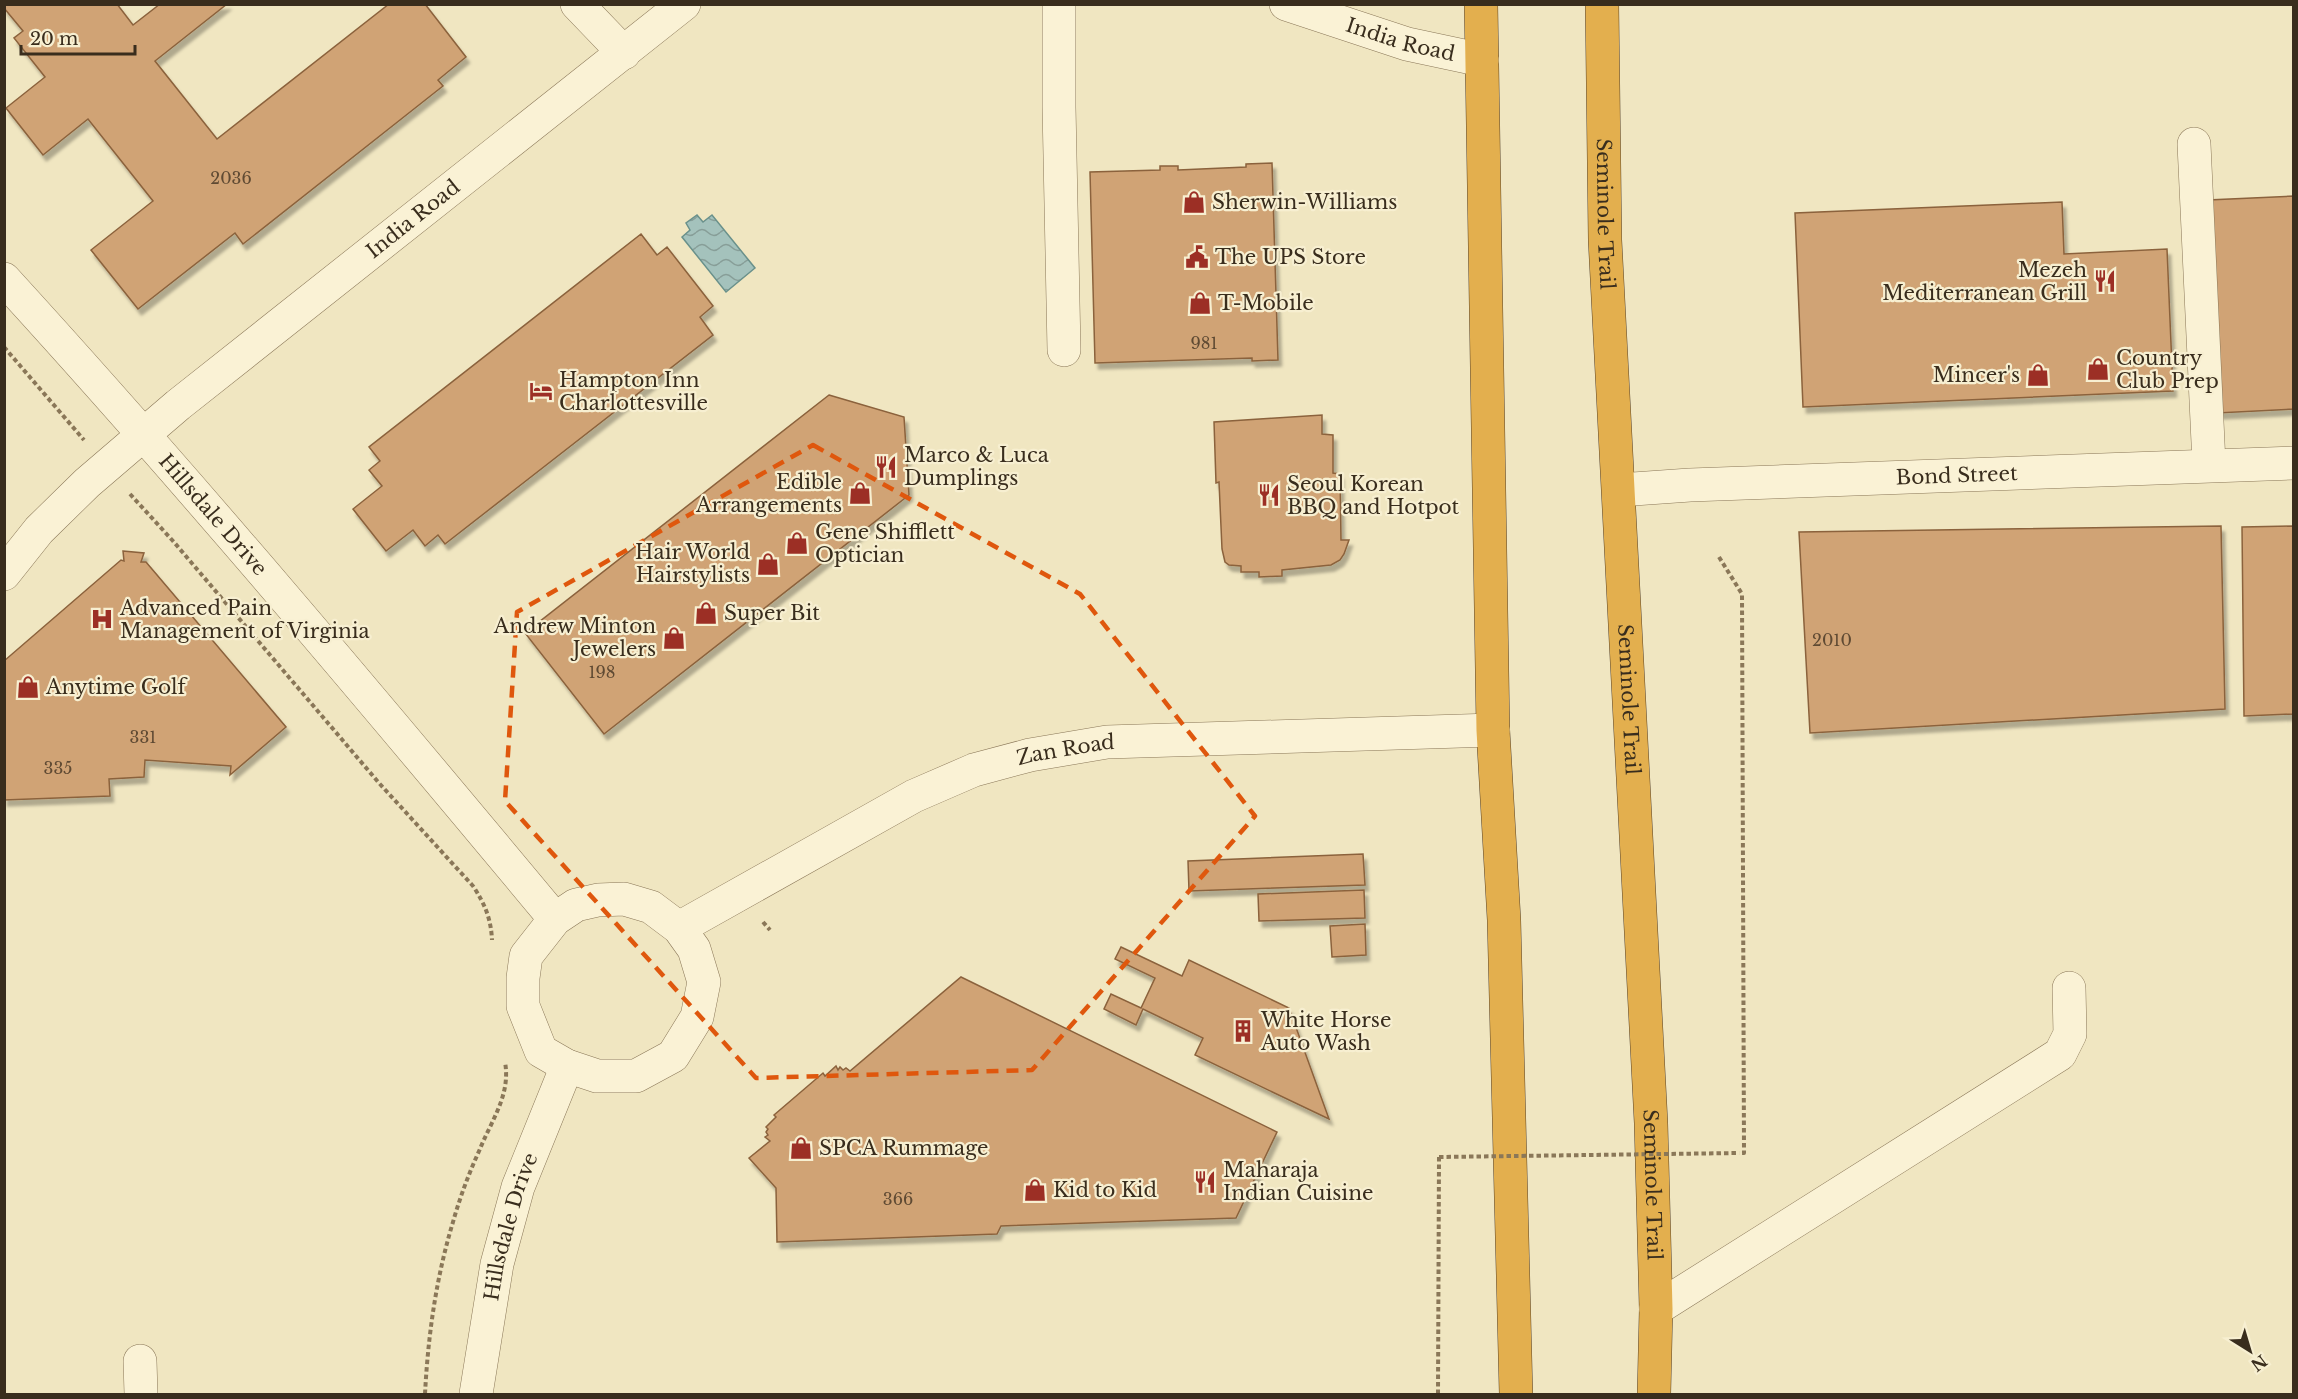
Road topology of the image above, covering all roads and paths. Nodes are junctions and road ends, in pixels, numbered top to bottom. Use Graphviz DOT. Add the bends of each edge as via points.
graph roads {
  1 [pos="577,4"];
  2 [pos="684,4"];
  3 [pos="1059,4"];
  4 [pos="1286,4"];
  5 [pos="1481,4"];
  6 [pos="1602,4"];
  7 [pos="624,53"];
  8 [pos="1482,60"];
  9 [pos="2194,144"];
  10 [pos="4,279"];
  11 [pos="4,347"];
  12 [pos="1064,350"];
  13 [pos="144,435"];
  14 [pos="81,437"];
  15 [pos="2294,463"];
  16 [pos="2209,464"];
  17 [pos="1619,490"];
  18 [pos="128,491"];
  19 [pos="1719,557"];
  20 [pos="4,574"];
  21 [pos="1494,730"];
  22 [pos="555,919"];
  23 [pos="679,928"];
  24 [pos="493,942"];
  25 [pos="2069,988"];
  26 [pos="504,1059"];
  27 [pos="567,1066"];
  28 [pos="1656,1309"];
  29 [pos="140,1361"];
  30 [pos="141,1395"];
  31 [pos="425,1395"];
  32 [pos="476,1395"];
  33 [pos="1438,1395"];
  34 [pos="1516,1395"];
  35 [pos="1654,1395"];
  1 -- 7 [label="street"];
  2 -- 7 [label="street, India Road"];
  3 -- 12 [label="street"];
  4 -- 8 [label="street, India Road" via="1407,44"];
  5 -- 8 [label="highway"];
  6 -- 17 [label="highway, Seminole Trail" via="1605,240"];
  7 -- 13 [label="street, India Road"];
  8 -- 21 [label="highway"];
  9 -- 16 [label="street"];
  10 -- 13 [label="street, Hillsdale Drive"];
  11 -- 14 [label="path"];
  13 -- 20 [label="street, India Road" via="39,530"];
  13 -- 22 [label="street, Hillsdale Drive" via="396,727"];
  15 -- 16 [label="street, Bond Street"];
  16 -- 17 [label="street, Bond Street"];
  17 -- 28 [label="highway, Seminole Trail" via="1651,1123"];
  18 -- 24 [label="path" via="378,783 474,886 484,902"];
  19 -- 33 [label="path, bridge" via="1742,594 1744,1153 1439,1157"];
  21 -- 23 [label="street, Zan Road" via="1107,742 1030,755 974,770 914,796"];
  21 -- 34 [label="highway" via="1504,920"];
  22 -- 23 [label="street" via="576,905 624,899 651,907"];
  22 -- 27 [label="street" via="526,956 523,1006 541,1051"];
  23 -- 27 [label="street" via="694,949 704,982 697,1017 673,1056 636,1076 597,1076"];
  25 -- 28 [label="street" via="2070,1034 2060,1054"];
  26 -- 31 [label="path" via="506,1088 464,1185 441,1267"];
  27 -- 32 [label="street, Hillsdale Drive" via="518,1187 497,1264"];
  28 -- 35 [label="highway, Seminole Trail"];
  29 -- 30 [label="street"];
}
